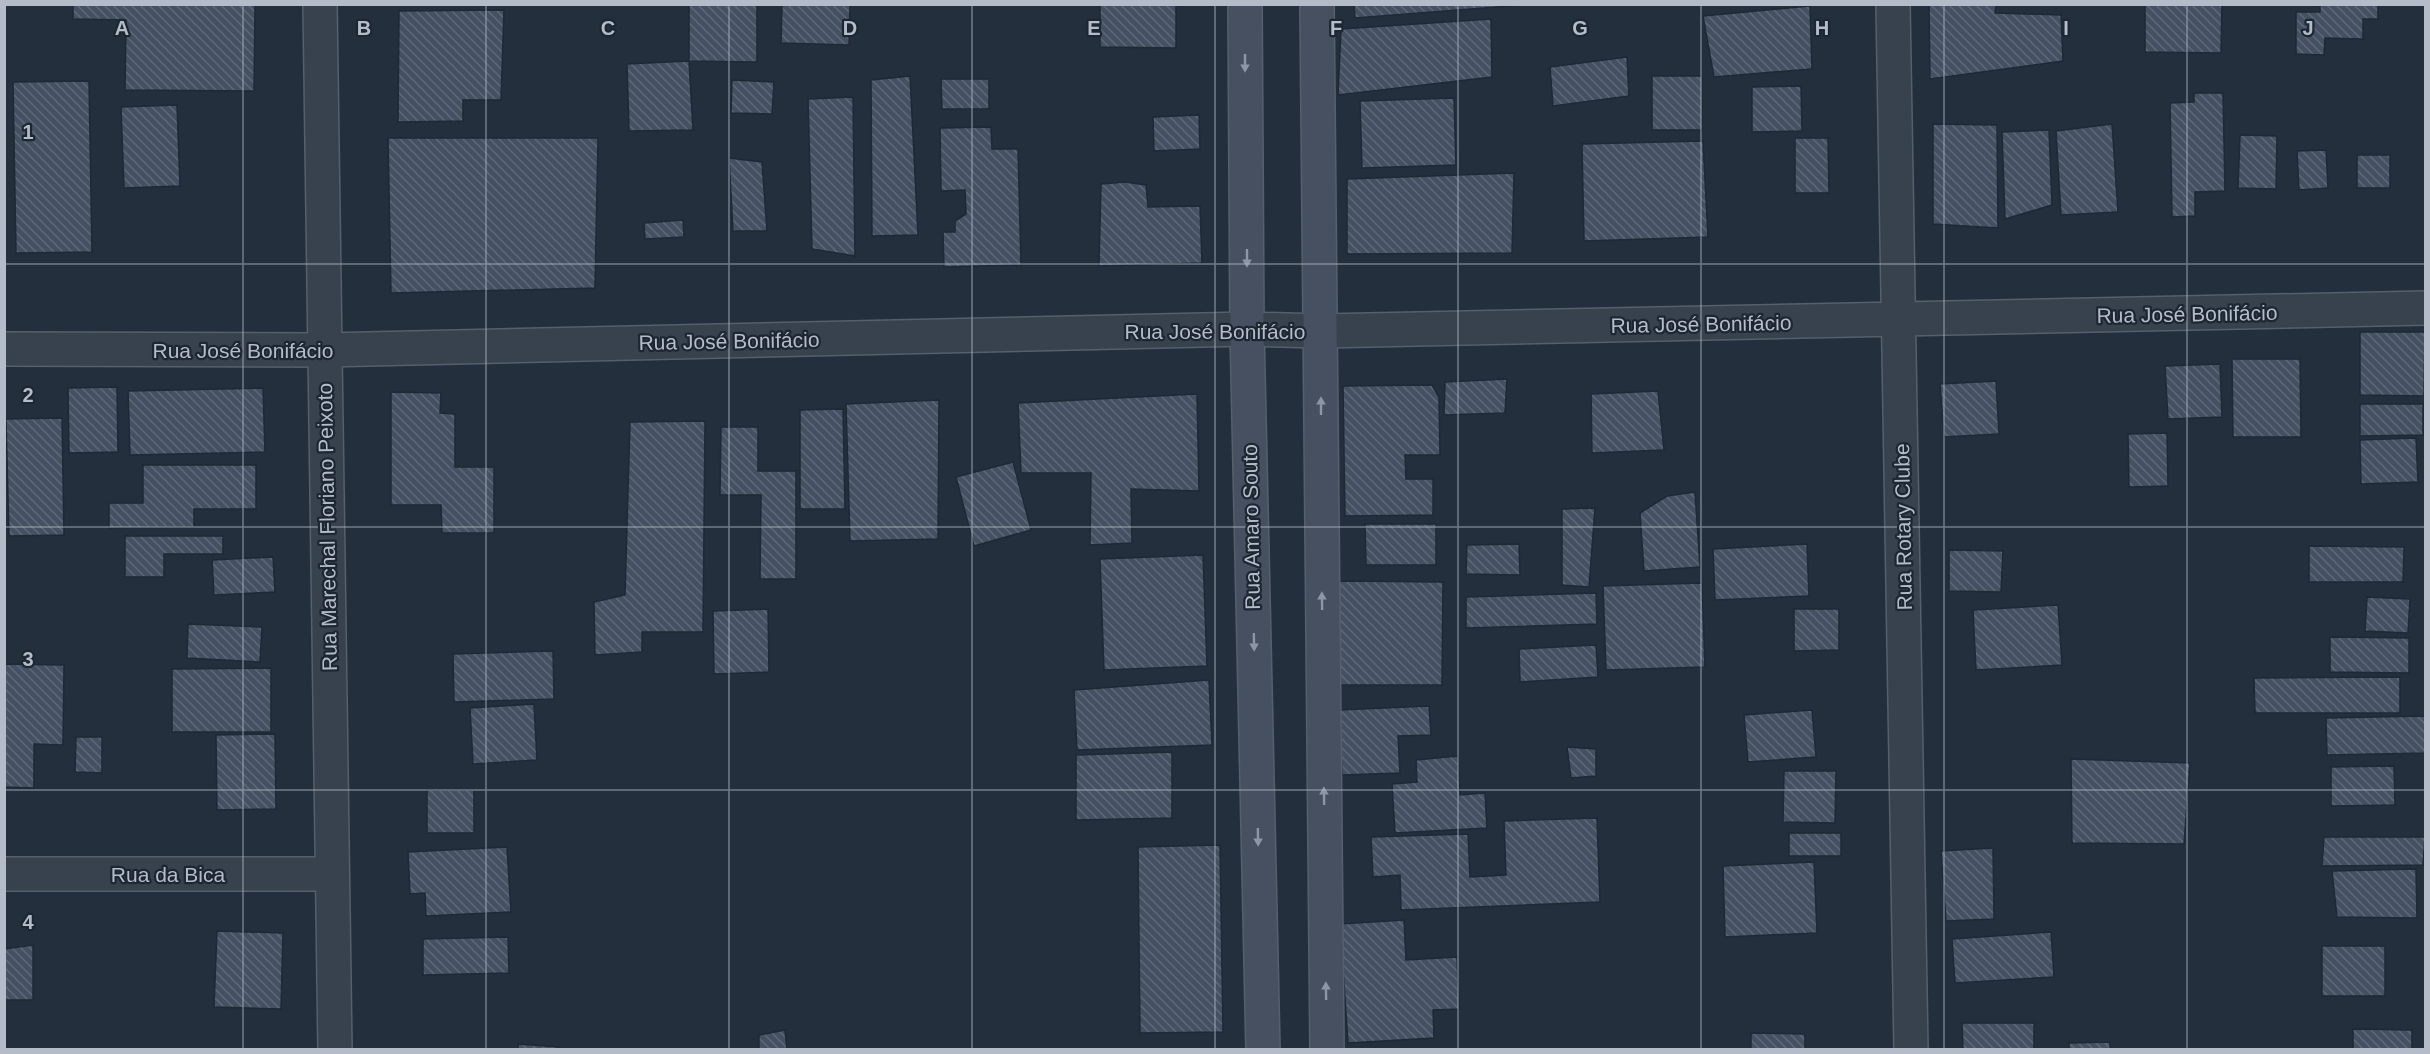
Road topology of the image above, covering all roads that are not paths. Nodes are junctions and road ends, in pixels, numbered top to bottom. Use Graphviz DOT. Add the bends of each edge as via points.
graph roads {
  1 [pos="320,4"];
  2 [pos="1245,4"];
  3 [pos="1317,4"];
  4 [pos="1893,4"];
  5 [pos="2426,308"];
  6 [pos="1900,321"];
  7 [pos="1247,329"];
  8 [pos="1321,331"];
  9 [pos="4,349"];
  10 [pos="325,350"];
  11 [pos="4,874"];
  12 [pos="332,874"];
  13 [pos="335,1050"];
  14 [pos="1263,1050"];
  15 [pos="1327,1050"];
  16 [pos="1911,1050"];
  1 -- 10 [label="street, Rua Marechal Floriano Peixoto"];
  2 -- 7 [label="street, Rua Amaro Souto, one-way"];
  3 -- 8 [label="street"];
  4 -- 6 [label="street, Rua Rotary Clube"];
  5 -- 6 [label="street, Rua José Bonifácio"];
  6 -- 8 [label="street, Rua José Bonifácio"];
  6 -- 16 [label="street, Rua Rotary Clube"];
  7 -- 8 [label="street, Rua José Bonifácio"];
  7 -- 10 [label="street, Rua José Bonifácio"];
  7 -- 14 [label="street, Rua Amaro Souto, one-way"];
  15 -- 8 [label="street, one-way"];
  9 -- 10 [label="street, Rua José Bonifácio"];
  10 -- 12 [label="street, Rua Marechal Floriano Peixoto"];
  11 -- 12 [label="street, Rua da Bica"];
  12 -- 13 [label="street, Rua Marechal Floriano Peixoto"];
}
